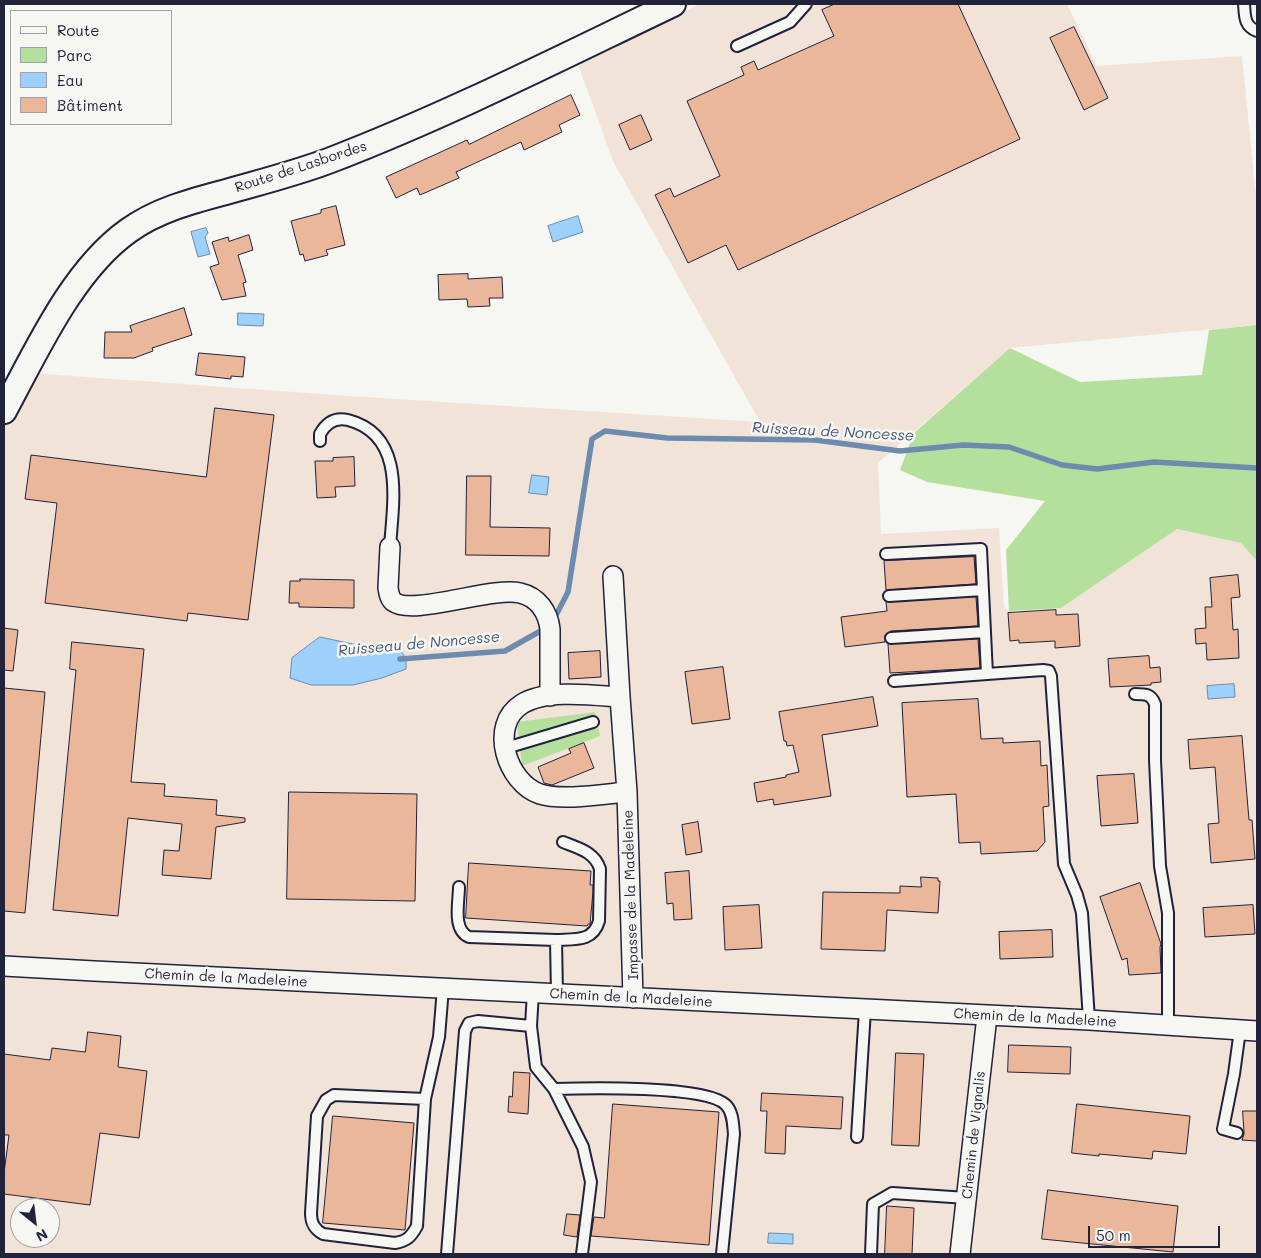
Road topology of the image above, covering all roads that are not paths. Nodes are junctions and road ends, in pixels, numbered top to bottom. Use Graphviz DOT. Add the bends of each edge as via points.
graph roads {
  1 [pos="673,4"];
  2 [pos="806,4"];
  3 [pos="1244,4"];
  4 [pos="1257,32"];
  5 [pos="737,46"];
  6 [pos="4,411"];
  7 [pos="320,441"];
  8 [pos="390,547"];
  9 [pos="886,554"];
  10 [pos="613,576"];
  11 [pos="983,590"];
  12 [pos="888,596"];
  13 [pos="985,632"];
  14 [pos="891,638"];
  15 [pos="987,674"];
  16 [pos="894,681"];
  17 [pos="1135,694"];
  18 [pos="550,696"];
  19 [pos="620,697"];
  20 [pos="593,722"];
  21 [pos="506,748"];
  22 [pos="627,792"];
  23 [pos="563,842"];
  24 [pos="459,887"];
  25 [pos="556,940"];
  26 [pos="4,966"];
  27 [pos="443,988"];
  28 [pos="532,992"];
  29 [pos="557,994"];
  30 [pos="633,998"];
  31 [pos="865,1010"];
  32 [pos="987,1016"];
  33 [pos="1089,1020"];
  34 [pos="530,1026"];
  35 [pos="1168,1026"];
  36 [pos="1248,1031"];
  37 [pos="554,1089"];
  38 [pos="425,1100"];
  39 [pos="1236,1133"];
  40 [pos="858,1137"];
  41 [pos="967,1198"];
  42 [pos="447,1254"];
  43 [pos="582,1254"];
  44 [pos="722,1254"];
  45 [pos="871,1254"];
  46 [pos="960,1254"];
  1 -- 6 [label="street, Route de Lasbordes" via="414,126 330,160 190,202 142,222 110,245 76,285"];
  2 -- 5 [label="lane" via="790,22"];
  3 -- 4 [label="lane" via="1245,21"];
  7 -- 8 [label="lane" via="320,434 334,420 356,422 376,435 392,466"];
  8 -- 18 [label="street" via="388,588 389,595 398,604 448,602 519,592 539,604 549,619"];
  9 -- 11 [label="lane" via="981,549"];
  10 -- 19 [label="street, Impasse de la Madeleine"];
  11 -- 12 [label="lane"];
  11 -- 13 [label="lane"];
  13 -- 14 [label="lane"];
  13 -- 15 [label="lane"];
  15 -- 16 [label="lane"];
  15 -- 33 [label="lane" via="1043,670 1052,676 1064,864 1082,913"];
  17 -- 35 [label="lane" via="1147,694 1155,704 1160,866 1168,913"];
  18 -- 19 [label="street, Impasse de la Madeleine"];
  18 -- 21 [label="street, Impasse de la Madeleine" via="522,704 508,717"];
  19 -- 22 [label="street, Impasse de la Madeleine"];
  20 -- 21 [label="lane"];
  21 -- 22 [label="street, Impasse de la Madeleine" via="518,778 542,795"];
  22 -- 30 [label="street, Impasse de la Madeleine"];
  23 -- 25 [label="lane" via="598,862 599,921 592,935"];
  24 -- 25 [label="lane" via="459,925 464,935"];
  25 -- 29 [label="lane"];
  26 -- 27 [label="street, Chemin de la Madeleine"];
  27 -- 28 [label="street, Chemin de la Madeleine"];
  27 -- 38 [label="lane" via="439,1037"];
  28 -- 29 [label="street, Chemin de la Madeleine"];
  28 -- 34 [label="lane"];
  29 -- 30 [label="street, Chemin de la Madeleine"];
  30 -- 31 [label="street, Chemin de la Madeleine"];
  31 -- 32 [label="street, Chemin de la Madeleine"];
  31 -- 40 [label="lane"];
  32 -- 33 [label="street, Chemin de la Madeleine"];
  32 -- 41 [label="street, Chemin de Vignalis"];
  33 -- 35 [label="street, Chemin de la Madeleine"];
  34 -- 37 [label="lane" via="536,1067"];
  34 -- 42 [label="lane" via="478,1021 469,1023 465,1031"];
  35 -- 36 [label="street, Chemin de la Madeleine"];
  36 -- 39 [label="lane" via="1234,1074 1223,1129"];
  37 -- 43 [label="lane" via="583,1147 591,1182"];
  37 -- 44 [label="lane" via="612,1087 701,1094 717,1098 726,1105 734,1134"];
  38 -- 38 [label="lane" via="417,1226 412,1236 396,1243 323,1234 315,1230 311,1213 317,1116 326,1100 334,1095"];
  41 -- 45 [label="lane" via="892,1193 873,1204"];
  41 -- 46 [label="street, Chemin de Vignalis"];
}
